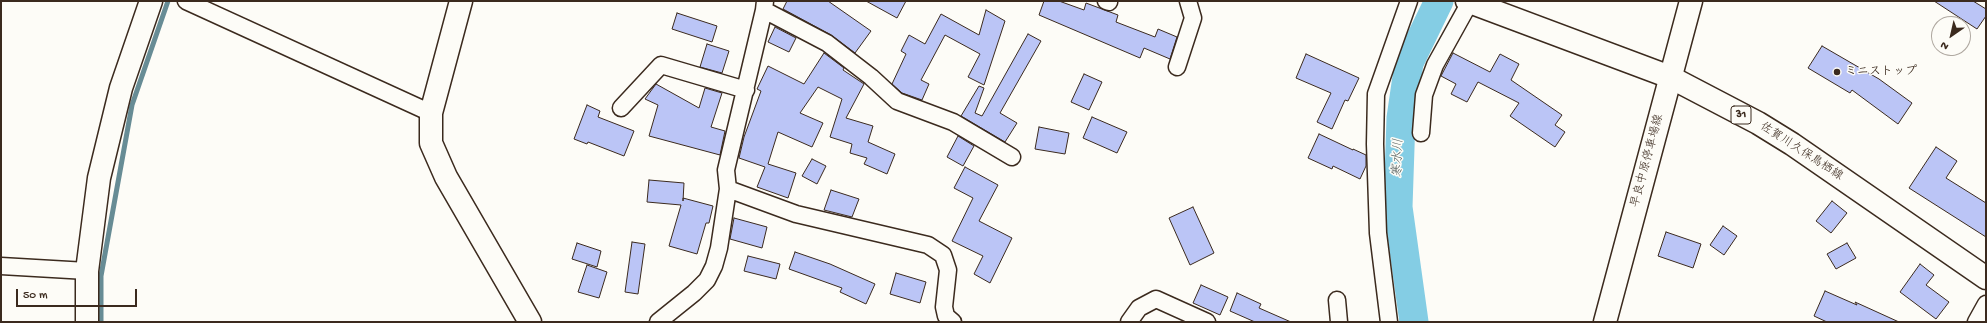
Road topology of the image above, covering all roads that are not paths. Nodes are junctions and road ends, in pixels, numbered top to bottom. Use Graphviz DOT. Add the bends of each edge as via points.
graph roads {
  1 [pos="151,1"];
  2 [pos="186,1"];
  3 [pos="461,1"];
  4 [pos="1188,1"];
  5 [pos="1409,1"];
  6 [pos="1691,1"];
  7 [pos="1469,2"];
  8 [pos="765,6"];
  9 [pos="1177,67"];
  10 [pos="1670,77"];
  11 [pos="746,90"];
  12 [pos="621,108"];
  13 [pos="431,113"];
  14 [pos="1421,133"];
  15 [pos="1012,157"];
  16 [pos="728,189"];
  17 [pos="1,266"];
  18 [pos="87,271"];
  19 [pos="1986,278"];
  20 [pos="1337,300"];
  21 [pos="1986,304"];
  22 [pos="86,322"];
  23 [pos="530,322"];
  24 [pos="658,322"];
  25 [pos="953,322"];
  26 [pos="1129,322"];
  27 [pos="1207,322"];
  28 [pos="1339,322"];
  29 [pos="1389,322"];
  30 [pos="1605,322"];
  31 [pos="1976,322"];
  1 -- 18 [label="main road" via="122,88 98,178"];
  2 -- 13 [label="street"];
  3 -- 13 [label="main road"];
  4 -- 9 [label="street" via="1193,18"];
  5 -- 29 [label="street" via="1376,94 1378,233"];
  6 -- 10 [label="main road, 早良中原停車場線"];
  7 -- 10 [label="main road, 佐賀川久保鳥栖線 / 31"];
  7 -- 14 [label="street" via="1435,65 1424,95"];
  8 -- 11 [label="street"];
  8 -- 15 [label="street" via="827,42 897,101 953,122"];
  10 -- 19 [label="main road, 佐賀川久保鳥栖線 / 31" via="1758,123 1792,144"];
  10 -- 30 [label="main road, 早良中原停車場線"];
  11 -- 12 [label="street" via="661,65"];
  11 -- 16 [label="street" via="726,170"];
  13 -- 23 [label="main road" via="431,144 446,177"];
  16 -- 24 [label="street" via="719,248 707,280"];
  16 -- 25 [label="street" via="796,214 928,245 943,255 948,270 944,307 946,316"];
  17 -- 18 [label="street"];
  18 -- 22 [label="main road"];
  20 -- 28 [label="street"];
  21 -- 31 [label="street"];
  26 -- 27 [label="street" via="1140,308 1156,299"];
}
